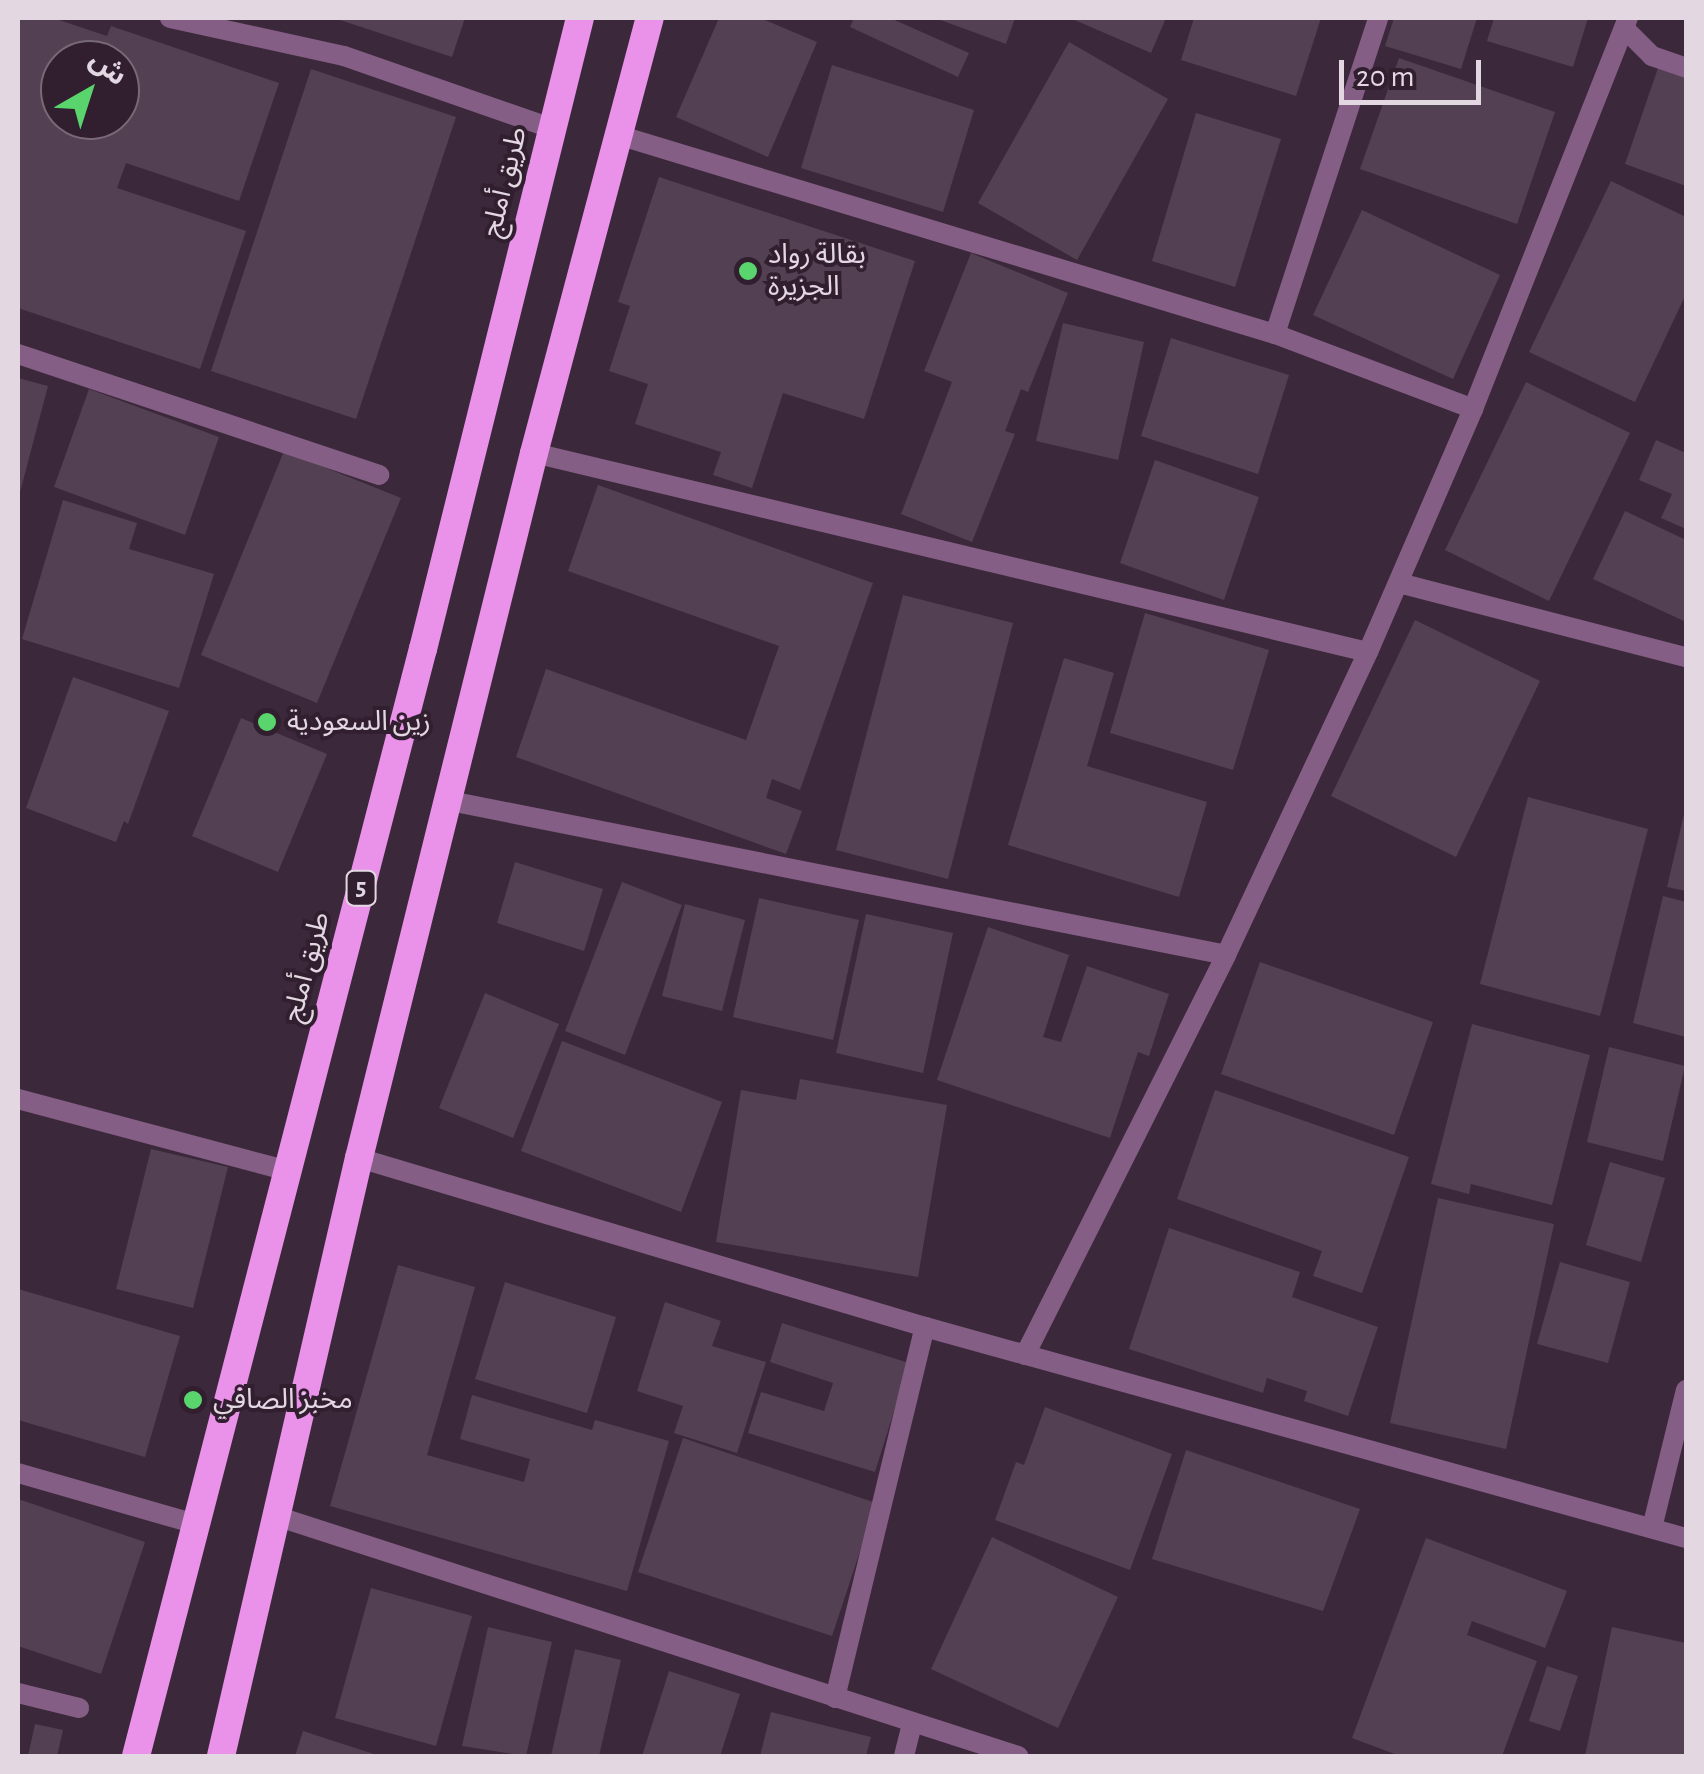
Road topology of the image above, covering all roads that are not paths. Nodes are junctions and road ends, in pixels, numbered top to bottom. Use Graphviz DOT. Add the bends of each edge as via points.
graph roads {
  1 [pos="170,18"];
  2 [pos="580,18"];
  3 [pos="650,18"];
  4 [pos="1378,18"];
  5 [pos="1626,23"];
  6 [pos="1686,68"];
  7 [pos="551,128"];
  8 [pos="618,135"];
  9 [pos="1275,334"];
  10 [pos="18,354"];
  11 [pos="1474,409"];
  12 [pos="534,453"];
  13 [pos="380,475"];
  14 [pos="1399,583"];
  15 [pos="1368,652"];
  16 [pos="1686,657"];
  17 [pos="450,801"];
  18 [pos="1226,955"];
  19 [pos="18,1099"];
  20 [pos="359,1158"];
  21 [pos="288,1171"];
  22 [pos="925,1327"];
  23 [pos="1024,1355"];
  24 [pos="1686,1390"];
  25 [pos="18,1473"];
  26 [pos="278,1517"];
  27 [pos="196,1524"];
  28 [pos="1652,1528"];
  29 [pos="1686,1538"];
  30 [pos="18,1693"];
  31 [pos="835,1698"];
  32 [pos="79,1708"];
  33 [pos="912,1723"];
  34 [pos="136,1756"];
  35 [pos="221,1756"];
  36 [pos="904,1756"];
  37 [pos="1018,1756"];
  1 -- 7 [label="street" via="344,56"];
  2 -- 7 [label="highway, طريق أملج / 5"];
  3 -- 8 [label="highway"];
  4 -- 9 [label="street"];
  5 -- 6 [label="street" via="1652,56"];
  5 -- 11 [label="street"];
  7 -- 21 [label="highway, طريق أملج / 5"];
  8 -- 9 [label="street"];
  8 -- 12 [label="highway"];
  9 -- 11 [label="street"];
  10 -- 13 [label="street"];
  11 -- 14 [label="street"];
  12 -- 15 [label="street"];
  12 -- 17 [label="highway"];
  14 -- 15 [label="street"];
  14 -- 16 [label="street"];
  15 -- 18 [label="street"];
  17 -- 18 [label="street"];
  17 -- 20 [label="highway"];
  18 -- 23 [label="street"];
  19 -- 21 [label="street"];
  20 -- 22 [label="street"];
  20 -- 26 [label="highway"];
  21 -- 27 [label="highway, طريق أملج / 5"];
  22 -- 23 [label="street"];
  22 -- 31 [label="street"];
  23 -- 28 [label="street"];
  24 -- 28 [label="street"];
  25 -- 27 [label="street"];
  26 -- 31 [label="street"];
  26 -- 35 [label="highway"];
  27 -- 34 [label="highway, طريق أملج / 5"];
  28 -- 29 [label="street"];
  30 -- 32 [label="street"];
  31 -- 33 [label="street"];
  33 -- 36 [label="street"];
  33 -- 37 [label="street"];
}
